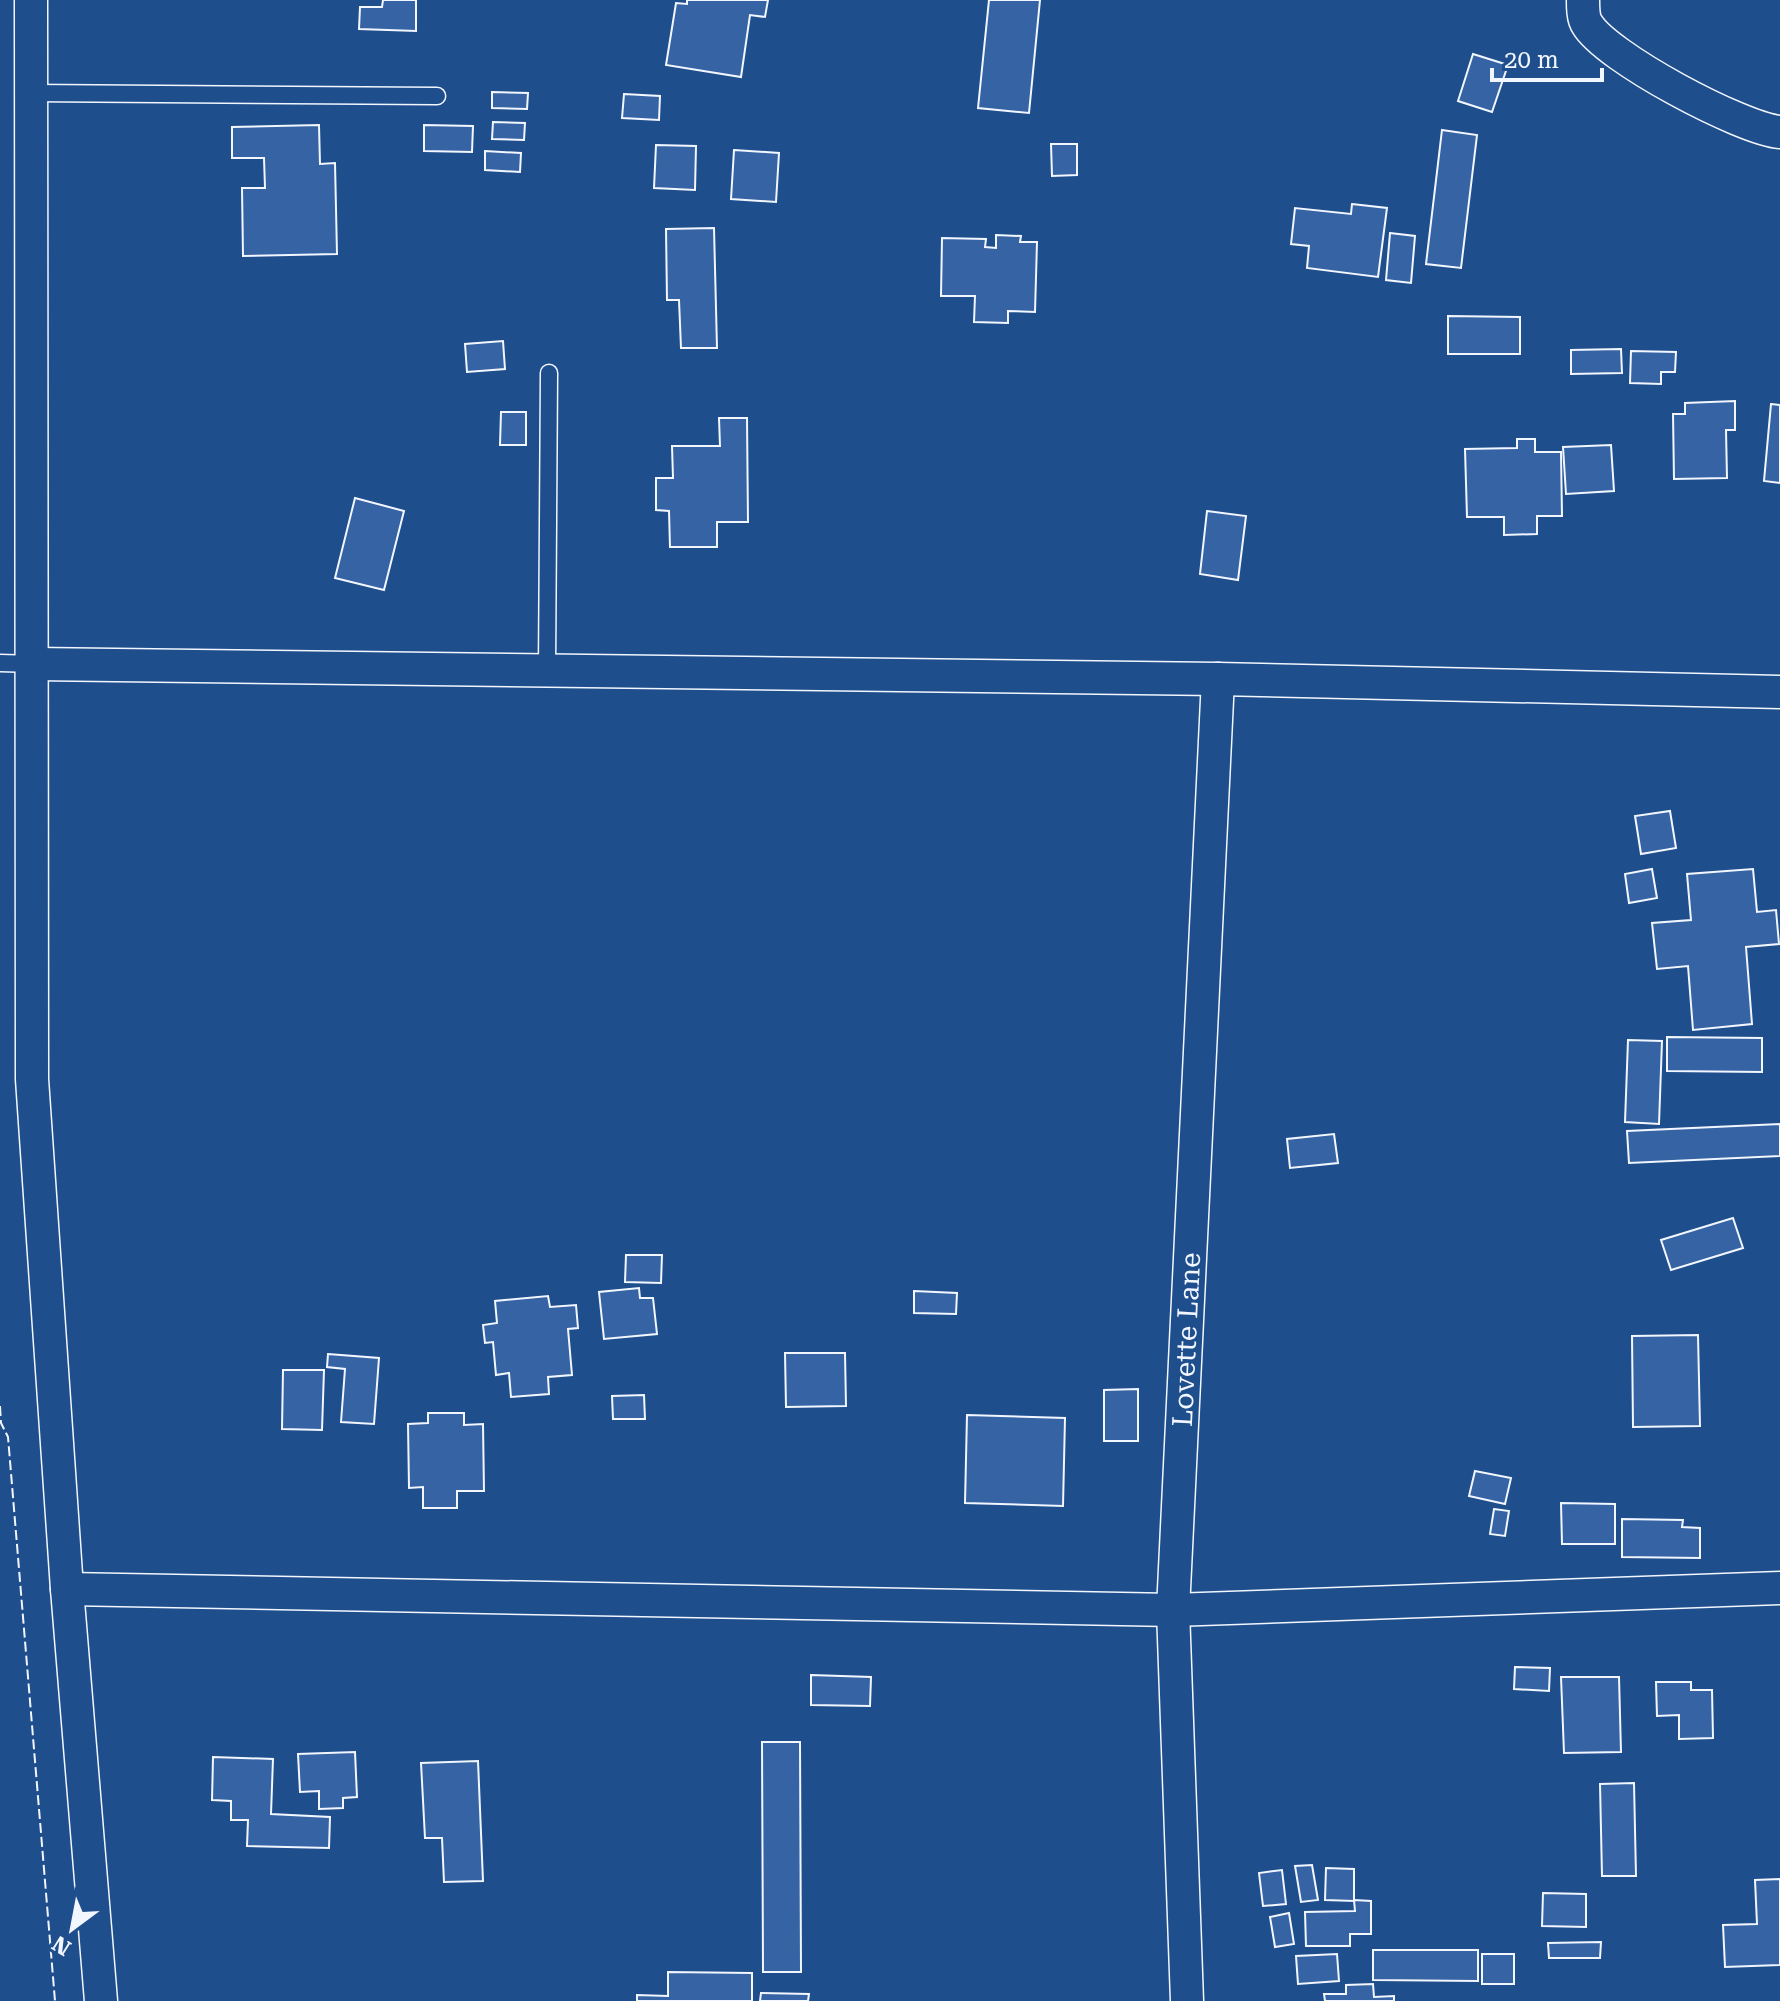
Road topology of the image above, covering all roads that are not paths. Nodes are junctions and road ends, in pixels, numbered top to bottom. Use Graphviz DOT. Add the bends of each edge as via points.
graph roads {
  1 [pos="31,0"];
  2 [pos="1583,0"];
  3 [pos="31,93"];
  4 [pos="437,96"];
  5 [pos="1780,132"];
  6 [pos="549,373"];
  7 [pos="0,663"];
  8 [pos="34,664"];
  9 [pos="547,671"];
  10 [pos="1218,679"];
  11 [pos="1780,692"];
  12 [pos="1780,1588"];
  13 [pos="67,1589"];
  14 [pos="1173,1610"];
  15 [pos="101,2001"];
  16 [pos="1187,2001"];
  1 -- 3 [label="street"];
  2 -- 5 [label="street" via="1587,24 1632,64 1735,121"];
  3 -- 4 [label="lane"];
  3 -- 8 [label="street"];
  6 -- 9 [label="lane"];
  7 -- 8 [label="lane"];
  8 -- 9 [label="street"];
  8 -- 13 [label="street" via="32,1079"];
  9 -- 10 [label="street"];
  10 -- 11 [label="street"];
  10 -- 14 [label="street, Lovette Lane"];
  12 -- 14 [label="street"];
  13 -- 14 [label="street"];
  13 -- 15 [label="street"];
  14 -- 16 [label="street, Lovette Lane"];
}
